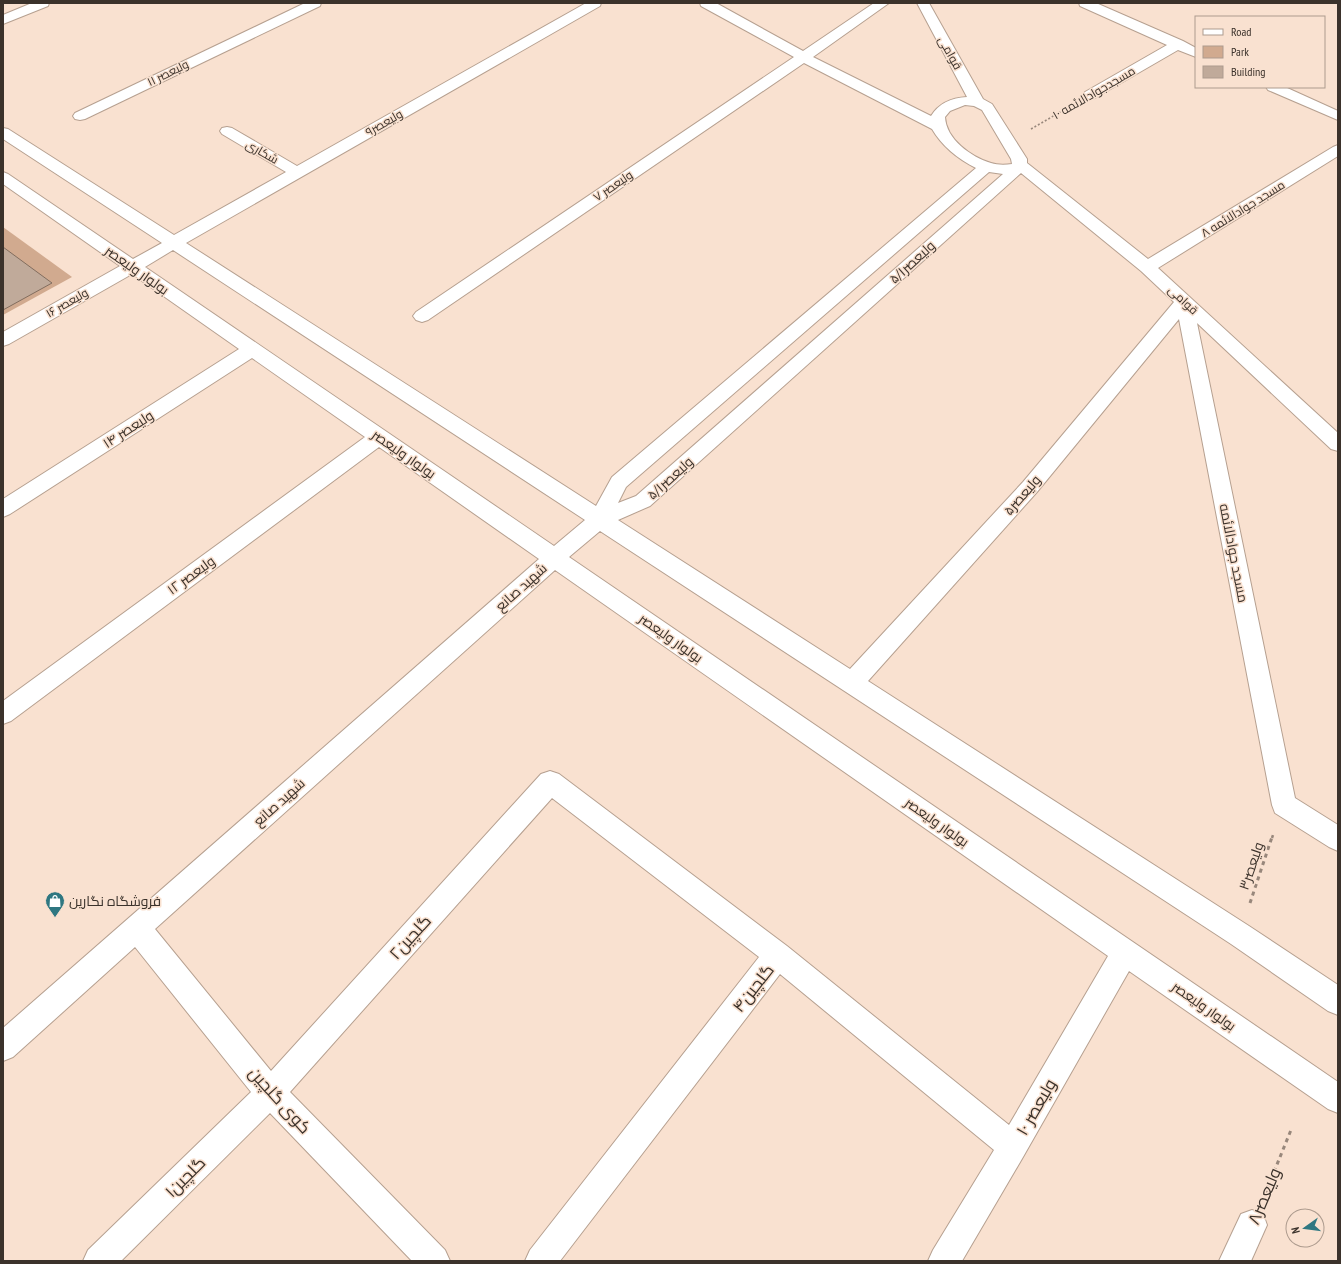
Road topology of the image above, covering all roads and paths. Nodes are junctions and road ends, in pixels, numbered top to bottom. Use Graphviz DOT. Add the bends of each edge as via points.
graph roads {
  1 [pos="43,3"];
  2 [pos="315,3"];
  3 [pos="595,3"];
  4 [pos="706,3"];
  5 [pos="883,3"];
  6 [pos="923,3"];
  7 [pos="1085,3"];
  8 [pos="3,20"];
  9 [pos="1178,44"];
  10 [pos="1195,52"];
  11 [pos="803,57"];
  12 [pos="1275,88"];
  13 [pos="1090,95"];
  14 [pos="977,102"];
  15 [pos="80,116"];
  16 [pos="1338,116"];
  17 [pos="938,126"];
  18 [pos="227,131"];
  19 [pos="3,132"];
  20 [pos="1009,142"];
  21 [pos="1338,150"];
  22 [pos="986,167"];
  23 [pos="1019,167"];
  24 [pos="297,172"];
  25 [pos="3,178"];
  26 [pos="173,242"];
  27 [pos="132,266"];
  28 [pos="1147,267"];
  29 [pos="1184,301"];
  30 [pos="422,316"];
  31 [pos="3,340"];
  32 [pos="252,349"];
  33 [pos="379,437"];
  34 [pos="1338,444"];
  35 [pos="3,509"];
  36 [pos="600,519"];
  37 [pos="554,558"];
  38 [pos="852,683"];
  39 [pos="3,714"];
  40 [pos="1284,805"];
  41 [pos="1338,839"];
  42 [pos="137,928"];
  43 [pos="1240,935"];
  44 [pos="1125,952"];
  45 [pos="778,955"];
  46 [pos="1338,1000"];
  47 [pos="3,1047"];
  48 [pos="270,1092"];
  49 [pos="1338,1099"];
  50 [pos="1291,1130"];
  51 [pos="1013,1147"];
  52 [pos="1252,1225"];
  53 [pos="99,1261"];
  54 [pos="434,1261"];
  55 [pos="541,1261"];
  56 [pos="944,1261"];
  57 [pos="1235,1261"];
  1 -- 8 [label="street"];
  2 -- 15 [label="street, ولیعصر ۱۱"];
  3 -- 24 [label="street, ولیعصر۹"];
  4 -- 11 [label="street"];
  5 -- 11 [label="street, ولیعصر ۷"];
  6 -- 14 [label="street, قوامی"];
  7 -- 9 [label="street"];
  9 -- 10 [label="street"];
  9 -- 13 [label="street, مسجدجوادالائمه ۱۰"];
  11 -- 17 [label="street"];
  11 -- 30 [label="street, ولیعصر ۷"];
  12 -- 16 [label="street"];
  13 -- 20 [label="path, مسجدجوادالائمه ۱۰"];
  14 -- 17 [label="street" via="965,101 942,110 938,115"];
  14 -- 20 [label="street" via="987,107"];
  17 -- 22 [label="street" via="944,138 966,156"];
  18 -- 24 [label="street, شکاری"];
  19 -- 26 [label="street"];
  20 -- 23 [label="street" via="1019,159"];
  21 -- 28 [label="street, ۸ مسجد جوادالائمه"];
  22 -- 23 [label="street"];
  22 -- 36 [label="street, ولیعصر۵/۱" via="619,482"];
  23 -- 28 [label="street, قوامی"];
  23 -- 36 [label="street, ولیعصر۵/۱" via="643,501"];
  24 -- 26 [label="street, ولیعصر۹"];
  25 -- 27 [label="street, بولوار ولیعصر"];
  26 -- 27 [label="street, ولیعصر ۱۶"];
  26 -- 36 [label="street"];
  27 -- 31 [label="street, ولیعصر ۱۶"];
  27 -- 32 [label="street, بولوار ولیعصر"];
  28 -- 29 [label="street, قوامی"];
  29 -- 34 [label="street, قوامی"];
  29 -- 38 [label="street, ولیعصر۵" via="1030,487"];
  29 -- 40 [label="street, مسجد جوادالائمه"];
  32 -- 33 [label="street, بولوار ولیعصر"];
  32 -- 35 [label="street, ولیعصر ۱۴"];
  33 -- 37 [label="street, بولوار ولیعصر"];
  33 -- 39 [label="street, ولیعصر ۱۲"];
  36 -- 37 [label="street, شهید صانع"];
  36 -- 38 [label="street"];
  37 -- 42 [label="street, شهید صانع"];
  37 -- 44 [label="street, بولوار ولیعصر"];
  38 -- 43 [label="street"];
  40 -- 41 [label="street"];
  40 -- 43 [label="path, ولیعصر۳"];
  42 -- 47 [label="street, شهید صانع"];
  42 -- 48 [label="street, کوی گلچین"];
  43 -- 46 [label="street"];
  44 -- 49 [label="street, بولوار ولیعصر"];
  44 -- 51 [label="street, ولیعصر ۱۰"];
  45 -- 48 [label="street, گلچین۲" via="550,782"];
  45 -- 51 [label="street, گلچین۴"];
  45 -- 55 [label="street, گلچین۴"];
  48 -- 53 [label="street, گلچین۱"];
  48 -- 54 [label="street, کوی گلچین"];
  50 -- 52 [label="path, ولیعصر۸"];
  51 -- 56 [label="street, ولیعصر ۱۰"];
  52 -- 57 [label="street, ولیعصر۸"];
}
